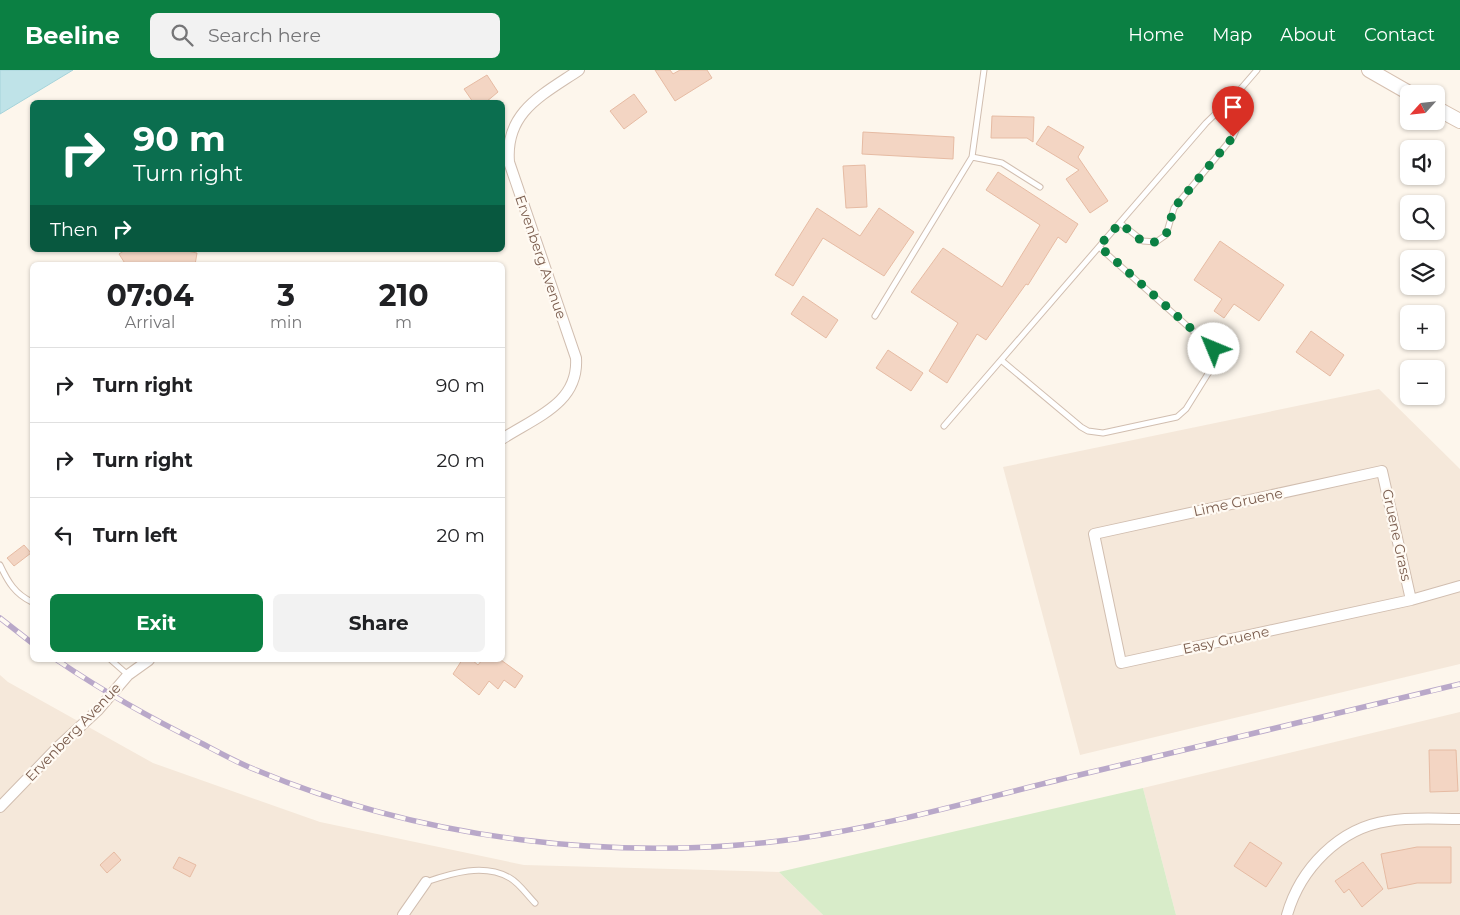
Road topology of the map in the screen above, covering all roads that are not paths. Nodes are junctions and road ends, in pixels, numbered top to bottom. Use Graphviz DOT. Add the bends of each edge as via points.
graph roads {
  1 [pos="579,70"];
  2 [pos="984,70"];
  3 [pos="1257,70"];
  4 [pos="1369,70"];
  5 [pos="1400,88"];
  6 [pos="1236,94"];
  7 [pos="1445,112"];
  8 [pos="1460,120"];
  9 [pos="972,157"];
  10 [pos="1040,187"];
  11 [pos="1120,223"];
  12 [pos="1099,246"];
  13 [pos="875,316"];
  14 [pos="1001,360"];
  15 [pos="944,426"];
  16 [pos="505,436"];
  17 [pos="1382,470"];
  18 [pos="1094,534"];
  19 [pos="0,565"];
  20 [pos="1460,586"];
  21 [pos="1411,600"];
  22 [pos="30,601"];
  23 [pos="113,662"];
  24 [pos="146,662"];
  25 [pos="128,675"];
  26 [pos="0,807"];
  27 [pos="1460,819"];
  28 [pos="426,882"];
  29 [pos="535,903"];
  30 [pos="403,915"];
  31 [pos="1287,915"];
  1 -- 16 [label="street, Ervenberg Avenue" via="523,112 511,132 508,147 509,162 576,358 575,380 563,400"];
  2 -- 9 [label="lane"];
  3 -- 6 [label="lane"];
  4 -- 5 [label="street"];
  6 -- 11 [label="lane"];
  6 -- 11 [label="lane" via="1241,119 1233,137 1174,208 1166,235 1156,242 1143,242"];
  7 -- 8 [label="street"];
  9 -- 10 [label="lane" via="1002,163"];
  9 -- 13 [label="lane"];
  11 -- 12 [label="lane"];
  12 -- 14 [label="lane"];
  12 -- 14 [label="lane" via="1214,349 1214,364 1186,409 1170,419 1132,428 1103,433 1088,431"];
  14 -- 15 [label="lane"];
  17 -- 18 [label="street, Lime Gruene"];
  17 -- 21 [label="street, Gruene Grass"];
  18 -- 21 [label="street, Easy Gruene" via="1121,663"];
  19 -- 22 [label="lane" via="8,583"];
  20 -- 21 [label="street, Easy Gruene"];
  23 -- 25 [label="lane"];
  24 -- 25 [label="street, Ervenberg Avenue"];
  25 -- 26 [label="street, Ervenberg Avenue" via="98,710"];
  27 -- 31 [label="street" via="1386,821 1350,835 1318,858 1294,894"];
  28 -- 29 [label="lane" via="469,870 492,872 511,878"];
  28 -- 30 [label="street"];
}
